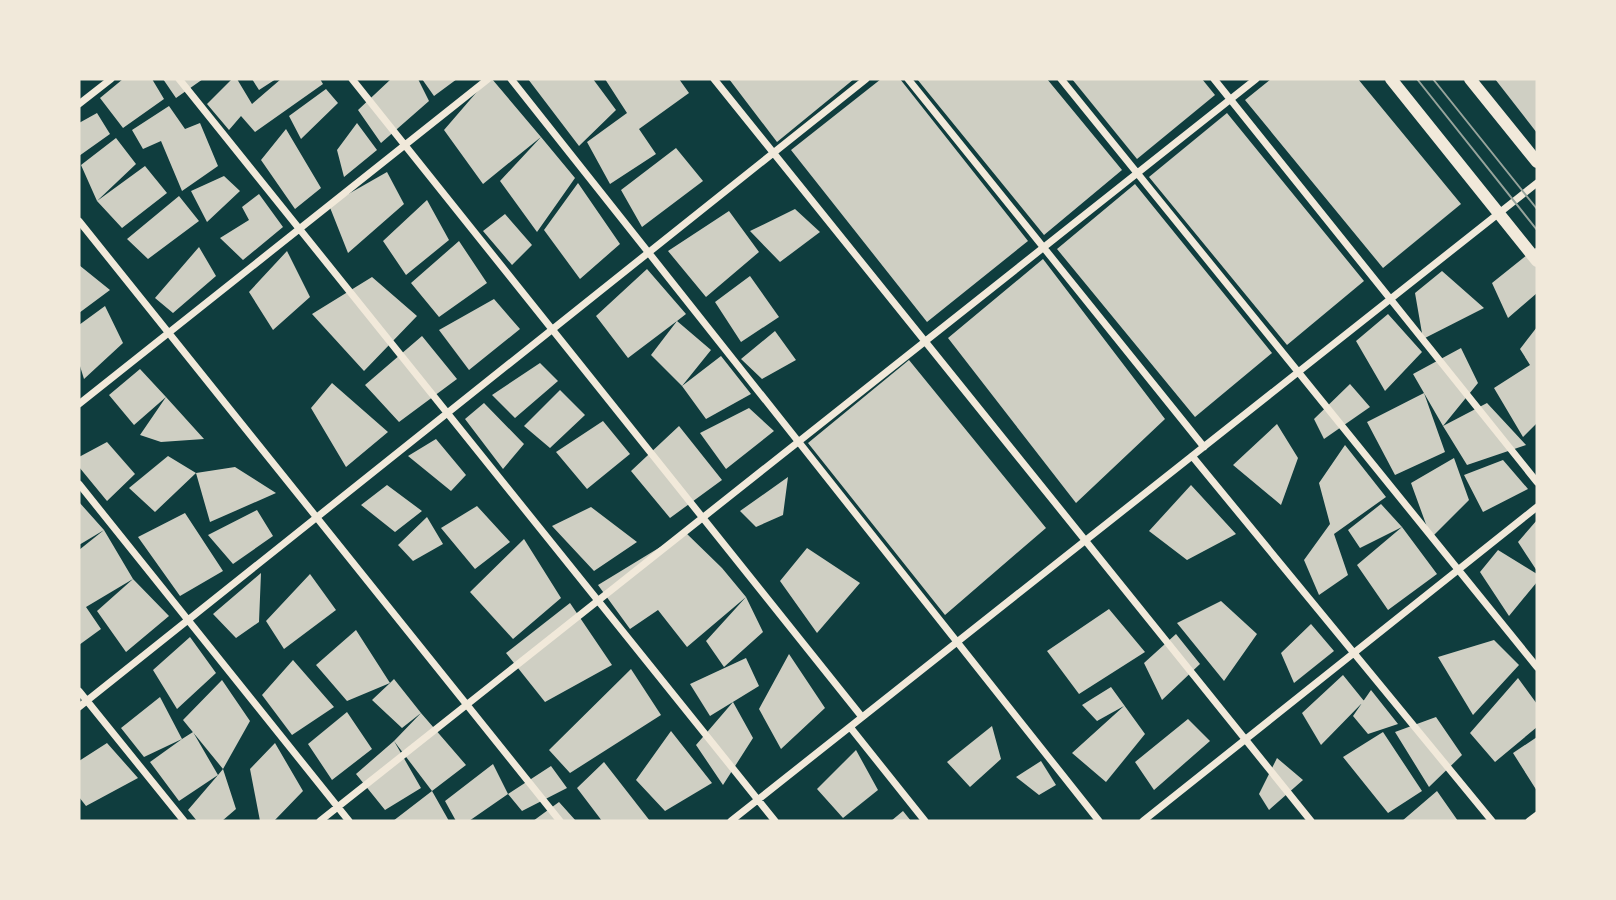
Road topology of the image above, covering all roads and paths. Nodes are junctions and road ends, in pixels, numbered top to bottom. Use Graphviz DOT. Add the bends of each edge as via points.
graph roads {
  1 [pos="111,79"];
  2 [pos="179,79"];
  3 [pos="352,79"];
  4 [pos="488,79"];
  5 [pos="511,79"];
  6 [pos="714,79"];
  7 [pos="866,79"];
  8 [pos="908,79"];
  9 [pos="1061,79"];
  10 [pos="1214,79"];
  11 [pos="1256,79"];
  12 [pos="1391,79"];
  13 [pos="1470,79"];
  14 [pos="1230,99"];
  15 [pos="79,104"];
  16 [pos="405,145"];
  17 [pos="773,153"];
  18 [pos="1537,163"];
  19 [pos="1137,173"];
  20 [pos="1537,183"];
  21 [pos="1499,213"];
  22 [pos="79,221"];
  23 [pos="299,229"];
  24 [pos="1043,247"];
  25 [pos="648,253"];
  26 [pos="1537,261"];
  27 [pos="1391,299"];
  28 [pos="552,330"];
  29 [pos="168,333"];
  30 [pos="925,341"];
  31 [pos="1297,373"];
  32 [pos="79,404"];
  33 [pos="447,413"];
  34 [pos="798,442"];
  35 [pos="1204,447"];
  36 [pos="1192,456"];
  37 [pos="1537,482"];
  38 [pos="79,484"];
  39 [pos="1537,506"];
  40 [pos="317,518"];
  41 [pos="703,518"];
  42 [pos="1084,541"];
  43 [pos="1458,570"];
  44 [pos="598,601"];
  45 [pos="188,620"];
  46 [pos="957,642"];
  47 [pos="1354,653"];
  48 [pos="1537,667"];
  49 [pos="79,691"];
  50 [pos="87,701"];
  51 [pos="466,705"];
  52 [pos="79,707"];
  53 [pos="862,717"];
  54 [pos="850,727"];
  55 [pos="1245,740"];
  56 [pos="758,800"];
  57 [pos="338,807"];
  58 [pos="1537,815"];
  59 [pos="184,821"];
  60 [pos="320,821"];
  61 [pos="349,821"];
  62 [pos="560,821"];
  63 [pos="731,821"];
  64 [pos="775,821"];
  65 [pos="925,821"];
  66 [pos="1098,821"];
  67 [pos="1143,821"];
  68 [pos="1311,821"];
  69 [pos="1492,821"];
  70 [pos="1529,821"];
  1 -- 15 [label="street"];
  2 -- 23 [label="street"];
  3 -- 16 [label="street"];
  4 -- 16 [label="street"];
  5 -- 25 [label="street"];
  6 -- 17 [label="street"];
  7 -- 17 [label="street"];
  8 -- 24 [label="street"];
  9 -- 19 [label="street"];
  10 -- 14 [label="street"];
  11 -- 14 [label="street"];
  12 -- 21 [label="street"];
  13 -- 18 [label="street"];
  14 -- 19 [label="street"];
  14 -- 27 [label="street"];
  16 -- 23 [label="street"];
  16 -- 28 [label="street"];
  17 -- 25 [label="street"];
  17 -- 30 [label="street"];
  19 -- 24 [label="street"];
  19 -- 31 [label="street"];
  20 -- 21 [label="street"];
  21 -- 26 [label="street"];
  21 -- 27 [label="street"];
  22 -- 29 [label="street"];
  23 -- 29 [label="street"];
  23 -- 33 [label="street"];
  24 -- 30 [label="street"];
  24 -- 35 [label="street"];
  25 -- 28 [label="street"];
  25 -- 34 [label="street"];
  27 -- 31 [label="street"];
  27 -- 37 [label="street"];
  28 -- 33 [label="street"];
  28 -- 41 [label="street"];
  29 -- 32 [label="street"];
  29 -- 40 [label="street"];
  30 -- 34 [label="street"];
  30 -- 42 [label="street"];
  31 -- 35 [label="street"];
  31 -- 43 [label="street"];
  33 -- 40 [label="street"];
  33 -- 44 [label="street"];
  34 -- 41 [label="street"];
  34 -- 46 [label="street"];
  35 -- 36 [label="street"];
  36 -- 42 [label="street"];
  36 -- 47 [label="street"];
  38 -- 45 [label="street"];
  39 -- 43 [label="street"];
  40 -- 45 [label="street"];
  40 -- 51 [label="street"];
  41 -- 44 [label="street"];
  41 -- 53 [label="street"];
  42 -- 46 [label="street"];
  42 -- 55 [label="street"];
  43 -- 47 [label="street"];
  43 -- 48 [label="street"];
  44 -- 51 [label="street"];
  44 -- 56 [label="street"];
  45 -- 50 [label="street"];
  45 -- 57 [label="street"];
  46 -- 53 [label="street"];
  46 -- 66 [label="street"];
  47 -- 55 [label="street"];
  47 -- 69 [label="street"];
  49 -- 50 [label="street"];
  50 -- 52 [label="street"];
  50 -- 59 [label="street"];
  51 -- 57 [label="street"];
  51 -- 62 [label="street"];
  53 -- 54 [label="street"];
  54 -- 56 [label="street"];
  54 -- 65 [label="street"];
  55 -- 67 [label="street"];
  55 -- 68 [label="street"];
  56 -- 63 [label="street"];
  56 -- 64 [label="street"];
  57 -- 60 [label="street"];
  57 -- 61 [label="street"];
  58 -- 70 [label="street"];
}
